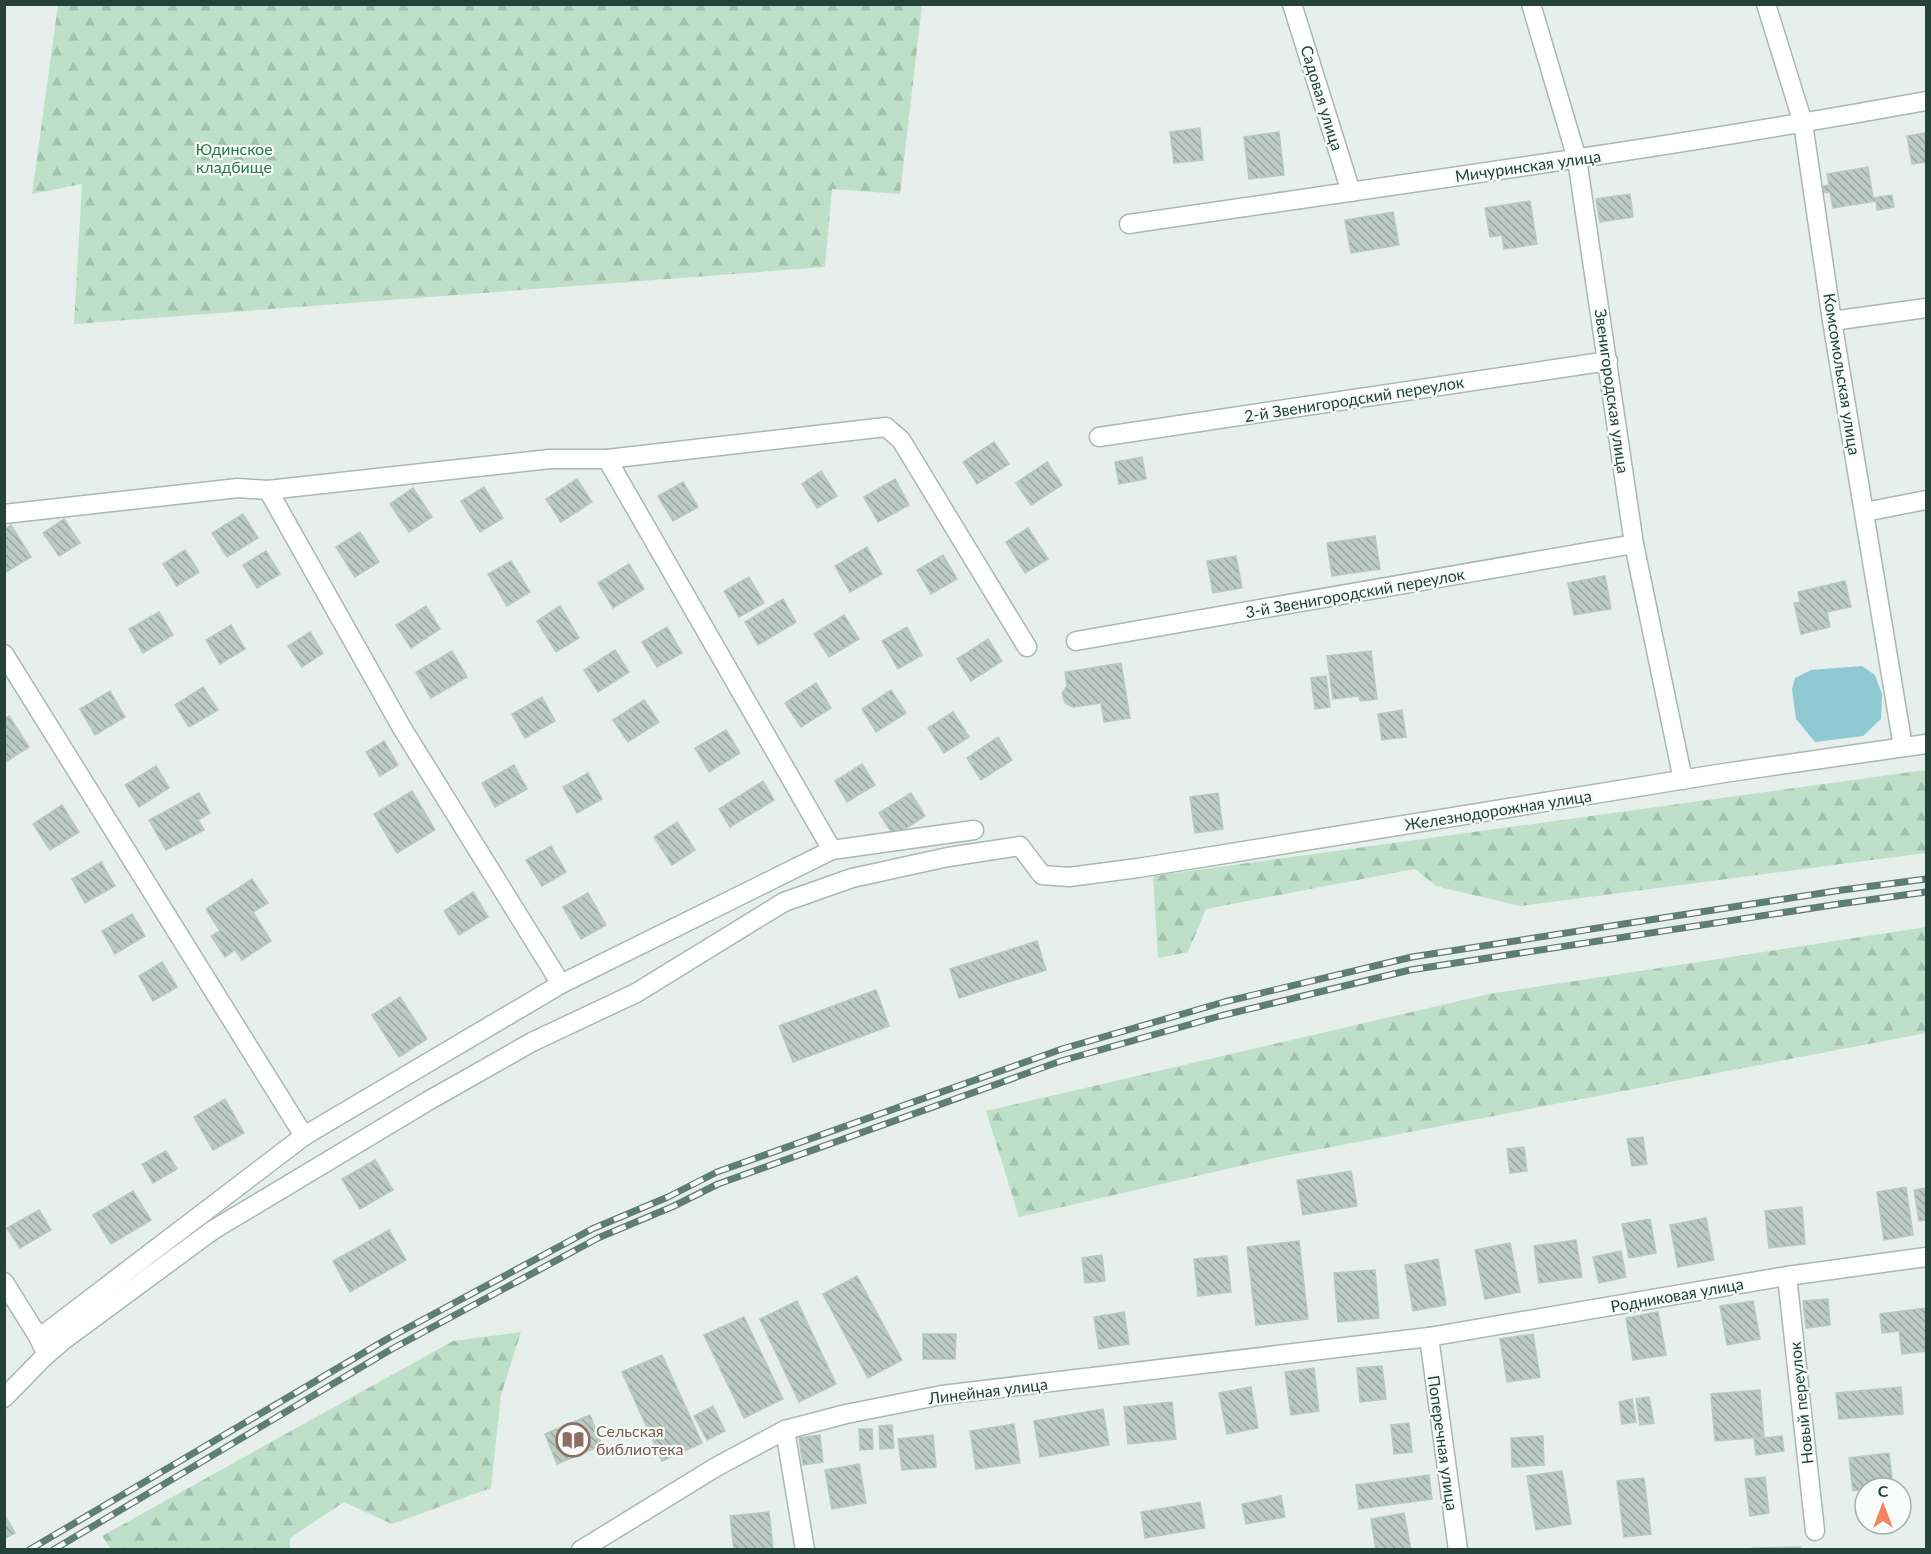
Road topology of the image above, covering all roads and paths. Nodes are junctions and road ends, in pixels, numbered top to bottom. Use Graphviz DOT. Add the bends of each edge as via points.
graph roads {
  1 [pos="1292,4"];
  2 [pos="1531,4"];
  3 [pos="1766,4"];
  4 [pos="1926,101"];
  5 [pos="1803,123"];
  6 [pos="1577,159"];
  7 [pos="1351,192"];
  8 [pos="1129,224"];
  9 [pos="1926,308"];
  10 [pos="1832,321"];
  11 [pos="1608,361"];
  12 [pos="1099,437"];
  13 [pos="608,459"];
  14 [pos="268,490"];
  15 [pos="1926,500"];
  16 [pos="1865,512"];
  17 [pos="4,514"];
  18 [pos="1634,544"];
  19 [pos="1076,641"];
  20 [pos="1027,647"];
  21 [pos="4,654"];
  22 [pos="1926,744"];
  23 [pos="1904,747"];
  24 [pos="1683,780"];
  25 [pos="974,830"];
  26 [pos="832,850"];
  27 [pos="561,984"];
  28 [pos="304,1136"];
  29 [pos="1926,1257"];
  30 [pos="1787,1276"];
  31 [pos="4,1282"];
  32 [pos="1429,1337"];
  33 [pos="39,1338"];
  34 [pos="44,1357"];
  35 [pos="4,1398"];
  36 [pos="785,1430"];
  37 [pos="1815,1531"];
  38 [pos="580,1550"];
  39 [pos="805,1550"];
  40 [pos="1458,1550"];
  1 -- 7 [label="street, Садовая улица"];
  2 -- 6 [label="street, Звенигородская улица"];
  3 -- 5 [label="street, Комсомольская улица"];
  4 -- 5 [label="street, Мичуринская улица"];
  5 -- 6 [label="street, Мичуринская улица"];
  5 -- 10 [label="street, Комсомольская улица"];
  6 -- 7 [label="street, Мичуринская улица"];
  6 -- 11 [label="street, Звенигородская улица"];
  7 -- 8 [label="street, Мичуринская улица"];
  9 -- 10 [label="street"];
  10 -- 16 [label="street, Комсомольская улица"];
  11 -- 12 [label="street, 2-й Звенигородский переулок"];
  11 -- 18 [label="street, Звенигородская улица"];
  13 -- 14 [label="street" via="549,459"];
  13 -- 20 [label="street" via="886,427 901,440"];
  13 -- 26 [label="street"];
  14 -- 17 [label="street" via="238,488"];
  14 -- 27 [label="street" via="402,728"];
  15 -- 16 [label="street"];
  16 -- 23 [label="street, Комсомольская улица"];
  18 -- 19 [label="street, 3-й Звенигородский переулок"];
  18 -- 24 [label="street, Звенигородская улица"];
  21 -- 28 [label="street"];
  22 -- 23 [label="street, Железнодорожная улица"];
  23 -- 24 [label="street, Железнодорожная улица"];
  24 -- 34 [label="street, Железнодорожная улица" via="1069,877 1042,875 1020,846 852,878 784,902 636,993 532,1042 428,1101 213,1230"];
  25 -- 26 [label="street"];
  26 -- 27 [label="street"];
  27 -- 28 [label="street"];
  28 -- 33 [label="street"];
  29 -- 30 [label="street, Родниковая улица"];
  30 -- 32 [label="street, Родниковая улица"];
  30 -- 37 [label="street, Новый переулок"];
  31 -- 33 [label="street"];
  32 -- 36 [label="street, Линейная улица" via="942,1395"];
  32 -- 40 [label="street, Поперечная улица"];
  33 -- 34 [label="street"];
  34 -- 35 [label="street"];
  36 -- 38 [label="street, Линейная улица"];
  36 -- 39 [label="street"];
}
